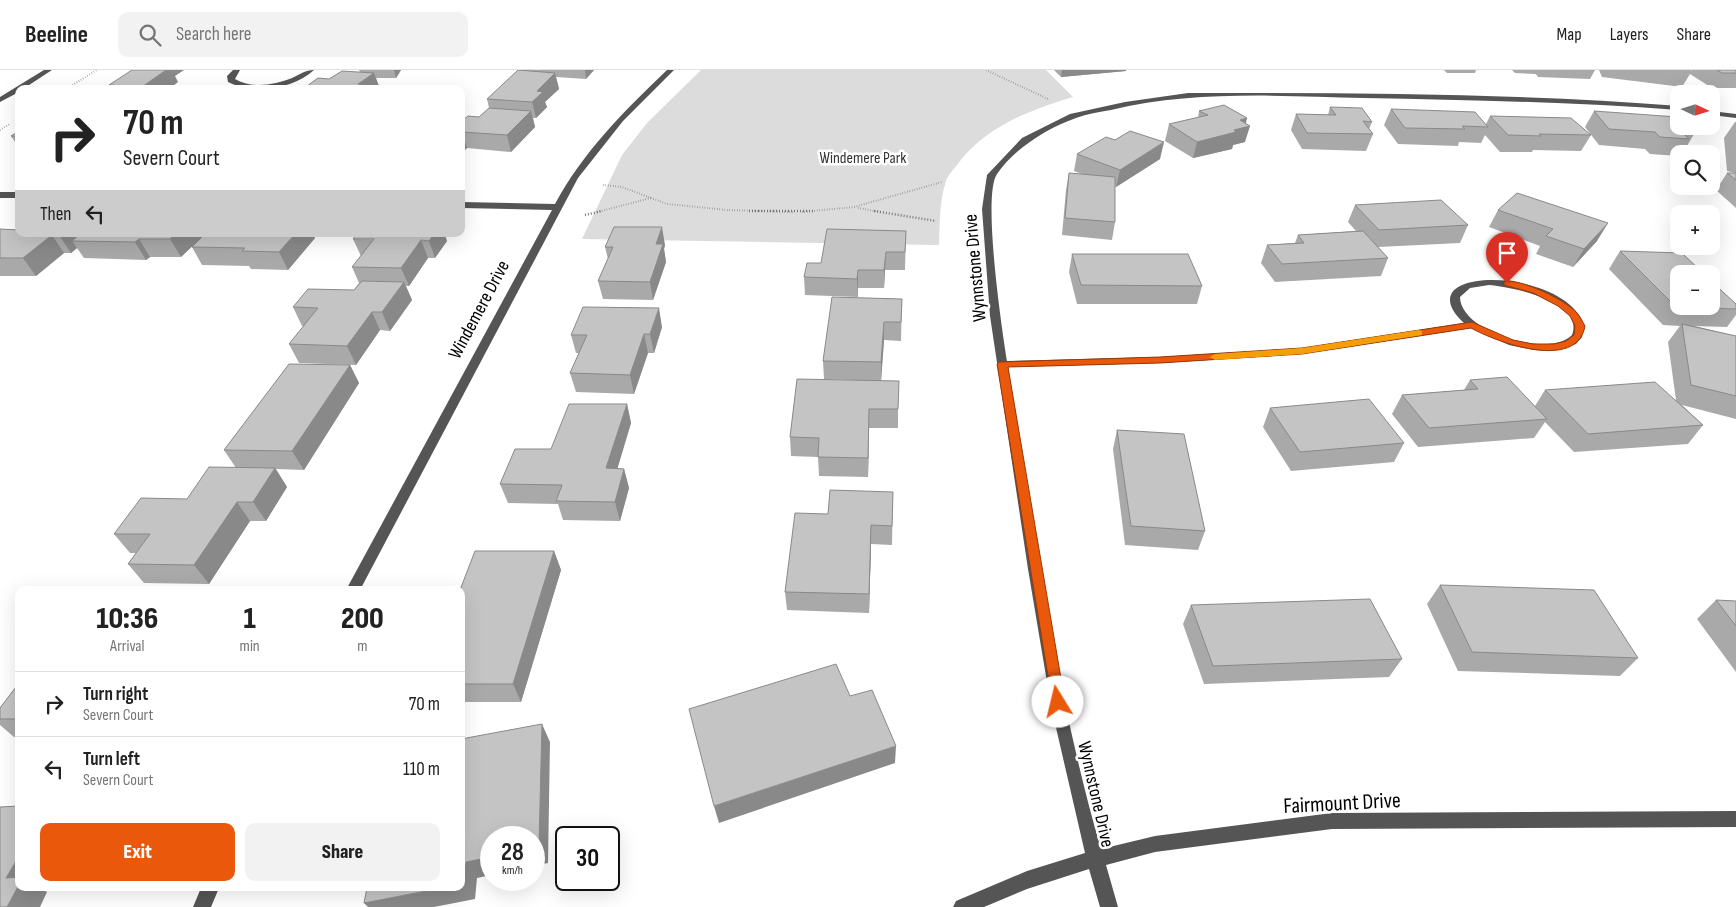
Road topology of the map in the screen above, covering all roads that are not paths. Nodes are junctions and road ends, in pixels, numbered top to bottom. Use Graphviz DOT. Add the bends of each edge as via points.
graph roads {
  1 [pos="49,70"];
  2 [pos="237,70"];
  3 [pos="311,70"];
  4 [pos="671,70"];
  5 [pos="24,85"];
  6 [pos="240,85"];
  7 [pos="272,85"];
  8 [pos="15,91"];
  9 [pos="0,100"];
  10 [pos="1670,107"];
  11 [pos="1720,114"];
  12 [pos="1736,116"];
  13 [pos="0,195"];
  14 [pos="15,195"];
  15 [pos="465,205"];
  16 [pos="557,207"];
  17 [pos="1472,325"];
  18 [pos="1002,364"];
  19 [pos="355,586"];
  20 [pos="1736,819"];
  21 [pos="1094,859"];
  22 [pos="209,891"];
  23 [pos="202,907"];
  24 [pos="962,907"];
  25 [pos="1109,907"];
  1 -- 5 [label="street"];
  2 -- 6 [label="street" via="231,80"];
  3 -- 7 [label="street" via="296,79"];
  4 -- 16 [label="street, Windemere Drive" via="620,119 574,177"];
  8 -- 9 [label="street"];
  10 -- 18 [label="street, Wynnstone Drive" via="1588,101 1188,95 1073,116 1024,140 991,175 986,209"];
  11 -- 12 [label="street"];
  13 -- 14 [label="street"];
  15 -- 16 [label="street"];
  16 -- 19 [label="street, Windemere Drive"];
  17 -- 17 [label="street" via="1511,343 1533,347 1570,343 1578,336 1580,326 1574,315 1545,295 1526,288 1489,282 1462,288 1455,295 1460,314"];
  17 -- 18 [label="street" via="1302,351 1160,360"];
  18 -- 21 [label="street, Wynnstone Drive" via="1058,702"];
  20 -- 21 [label="street, Fairmount Drive" via="1332,821 1156,844"];
  21 -- 24 [label="street, Fairmount Drive" via="1027,880"];
  21 -- 25 [label="street, Wynnstone Drive"];
  22 -- 23 [label="street"];
}
